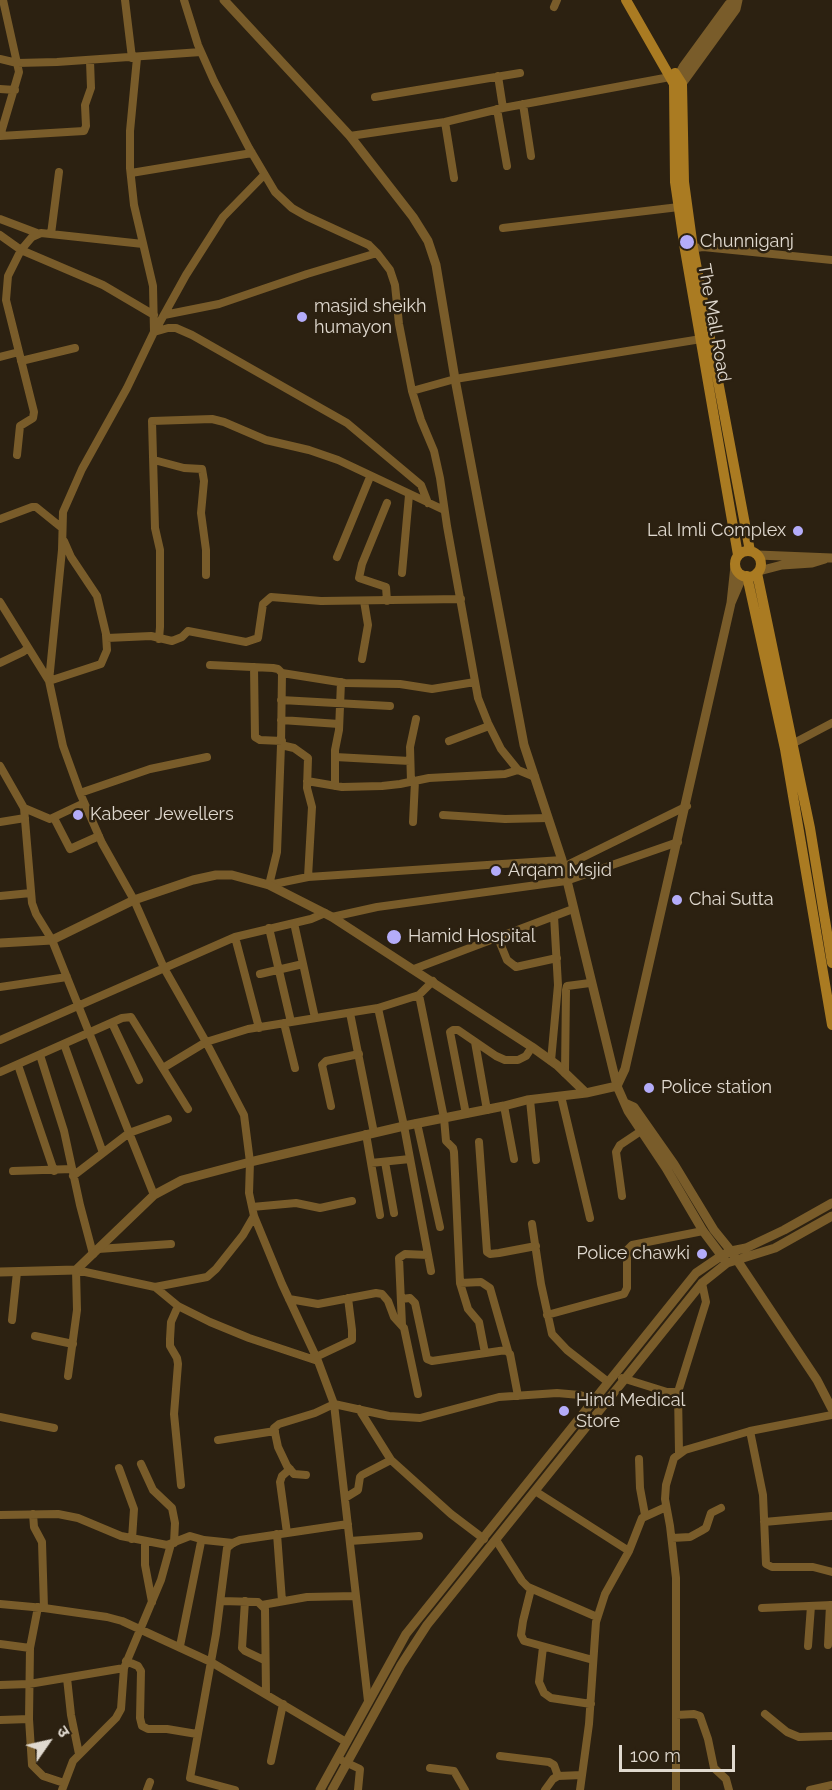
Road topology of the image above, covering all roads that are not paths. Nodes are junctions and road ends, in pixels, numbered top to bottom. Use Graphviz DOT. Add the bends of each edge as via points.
graph roads {
  1 [pos="3,0"];
  2 [pos="125,0"];
  3 [pos="184,0"];
  4 [pos="224,0"];
  5 [pos="626,0"];
  6 [pos="634,0"];
  7 [pos="737,0"];
  8 [pos="201,52"];
  9 [pos="134,58"];
  10 [pos="0,59"];
  11 [pos="90,60"];
  12 [pos="17,63"];
  13 [pos="520,73"];
  14 [pos="498,76"];
  15 [pos="675,83"];
  16 [pos="0,89"];
  17 [pos="15,90"];
  18 [pos="375,97"];
  19 [pos="523,104"];
  20 [pos="500,109"];
  21 [pos="445,122"];
  22 [pos="0,136"];
  23 [pos="350,136"];
  24 [pos="252,153"];
  25 [pos="531,156"];
  26 [pos="507,166"];
  27 [pos="59,172"];
  28 [pos="131,173"];
  29 [pos="264,175"];
  30 [pos="454,178"];
  31 [pos="679,207"];
  32 [pos="0,219"];
  33 [pos="503,228"];
  34 [pos="37,233"];
  35 [pos="51,234"];
  36 [pos="0,235"];
  37 [pos="143,244"];
  38 [pos="689,249"];
  39 [pos="21,250"];
  40 [pos="377,253"];
  41 [pos="832,260"];
  42 [pos="3,281"];
  43 [pos="154,315"];
  44 [pos="164,315"];
  45 [pos="154,332"];
  46 [pos="700,339"];
  47 [pos="75,348"];
  48 [pos="0,357"];
  49 [pos="20,357"];
  50 [pos="455,379"];
  51 [pos="412,391"];
  52 [pos="17,455"];
  53 [pos="154,460"];
  54 [pos="370,477"];
  55 [pos="409,495"];
  56 [pos="387,503"];
  57 [pos="428,503"];
  58 [pos="444,510"];
  59 [pos="0,519"];
  60 [pos="62,528"];
  61 [pos="63,537"];
  62 [pos="754,553"];
  63 [pos="738,555"];
  64 [pos="336,557"];
  65 [pos="830,558"];
  66 [pos="735,566"];
  67 [pos="402,573"];
  68 [pos="751,574"];
  69 [pos="206,575"];
  70 [pos="461,599"];
  71 [pos="364,601"];
  72 [pos="387,601"];
  73 [pos="0,602"];
  74 [pos="731,603"];
  75 [pos="106,635"];
  76 [pos="159,639"];
  77 [pos="28,648"];
  78 [pos="362,659"];
  79 [pos="0,663"];
  80 [pos="210,665"];
  81 [pos="254,667"];
  82 [pos="282,673"];
  83 [pos="49,681"];
  84 [pos="341,682"];
  85 [pos="475,682"];
  86 [pos="281,700"];
  87 [pos="340,703"];
  88 [pos="390,706"];
  89 [pos="416,719"];
  90 [pos="281,720"];
  91 [pos="832,723"];
  92 [pos="339,724"];
  93 [pos="489,726"];
  94 [pos="789,739"];
  95 [pos="449,741"];
  96 [pos="282,743"];
  97 [pos="335,757"];
  98 [pos="207,758"];
  99 [pos="410,761"];
  100 [pos="0,766"];
  101 [pos="518,770"];
  102 [pos="535,777"];
  103 [pos="308,781"];
  104 [pos="413,782"];
  105 [pos="335,786"];
  106 [pos="80,793"];
  107 [pos="84,803"];
  108 [pos="687,806"];
  109 [pos="24,808"];
  110 [pos="442,815"];
  111 [pos="26,818"];
  112 [pos="54,818"];
  113 [pos="548,818"];
  114 [pos="0,822"];
  115 [pos="413,822"];
  116 [pos="99,836"];
  117 [pos="678,842"];
  118 [pos="807,847"];
  119 [pos="562,864"];
  120 [pos="308,877"];
  121 [pos="566,881"];
  122 [pos="269,885"];
  123 [pos="31,893"];
  124 [pos="0,896"];
  125 [pos="134,900"];
  126 [pos="573,909"];
  127 [pos="329,915"];
  128 [pos="554,916"];
  129 [pos="294,923"];
  130 [pos="269,928"];
  131 [pos="236,937"];
  132 [pos="498,938"];
  133 [pos="52,940"];
  134 [pos="0,943"];
  135 [pos="557,958"];
  136 [pos="832,963"];
  137 [pos="303,964"];
  138 [pos="164,968"];
  139 [pos="279,969"];
  140 [pos="414,969"];
  141 [pos="261,974"];
  142 [pos="67,977"];
  143 [pos="433,981"];
  144 [pos="590,983"];
  145 [pos="0,987"];
  146 [pos="418,995"];
  147 [pos="77,1004"];
  148 [pos="378,1008"];
  149 [pos="350,1013"];
  150 [pos="315,1018"];
  151 [pos="112,1023"];
  152 [pos="288,1023"];
  153 [pos="832,1025"];
  154 [pos="259,1028"];
  155 [pos="88,1032"];
  156 [pos="0,1040"];
  157 [pos="206,1042"];
  158 [pos="476,1042"];
  159 [pos="64,1044"];
  160 [pos="532,1047"];
  161 [pos="359,1054"];
  162 [pos="40,1055"];
  163 [pos="550,1061"];
  164 [pos="18,1065"];
  165 [pos="163,1068"];
  166 [pos="295,1068"];
  167 [pos="0,1072"];
  168 [pos="565,1073"];
  169 [pos="139,1080"];
  170 [pos="617,1086"];
  171 [pos="586,1093"];
  172 [pos="561,1096"];
  173 [pos="530,1100"];
  174 [pos="626,1103"];
  175 [pos="331,1106"];
  176 [pos="504,1106"];
  177 [pos="188,1109"];
  178 [pos="487,1110"];
  179 [pos="466,1114"];
  180 [pos="444,1118"];
  181 [pos="168,1119"];
  182 [pos="417,1123"];
  183 [pos="404,1126"];
  184 [pos="641,1131"];
  185 [pos="129,1133"];
  186 [pos="370,1134"];
  187 [pos="479,1142"];
  188 [pos="103,1153"];
  189 [pos="410,1158"];
  190 [pos="514,1159"];
  191 [pos="536,1160"];
  192 [pos="250,1161"];
  193 [pos="385,1162"];
  194 [pos="371,1163"];
  195 [pos="13,1171"];
  196 [pos="54,1171"];
  197 [pos="73,1173"];
  198 [pos="154,1195"];
  199 [pos="622,1196"];
  200 [pos="351,1201"];
  201 [pos="832,1203"];
  202 [pos="253,1211"];
  203 [pos="394,1213"];
  204 [pos="380,1215"];
  205 [pos="832,1216"];
  206 [pos="590,1218"];
  207 [pos="532,1224"];
  208 [pos="440,1227"];
  209 [pos="703,1231"];
  210 [pos="171,1245"];
  211 [pos="536,1246"];
  212 [pos="96,1252"];
  213 [pos="734,1255"];
  214 [pos="428,1256"];
  215 [pos="724,1259"];
  216 [pos="76,1270"];
  217 [pos="431,1271"];
  218 [pos="0,1272"];
  219 [pos="17,1272"];
  220 [pos="460,1282"];
  221 [pos="702,1283"];
  222 [pos="155,1287"];
  223 [pos="348,1298"];
  224 [pos="289,1299"];
  225 [pos="401,1299"];
  226 [pos="178,1306"];
  227 [pos="547,1315"];
  228 [pos="12,1320"];
  229 [pos="402,1325"];
  230 [pos="35,1336"];
  231 [pos="73,1344"];
  232 [pos="508,1351"];
  233 [pos="485,1353"];
  234 [pos="317,1359"];
  235 [pos="68,1376"];
  236 [pos="611,1378"];
  237 [pos="624,1379"];
  238 [pos="678,1392"];
  239 [pos="418,1394"];
  240 [pos="518,1396"];
  241 [pos="595,1399"];
  242 [pos="334,1404"];
  243 [pos="359,1409"];
  244 [pos="832,1409"];
  245 [pos="832,1415"];
  246 [pos="0,1417"];
  247 [pos="54,1428"];
  248 [pos="275,1431"];
  249 [pos="750,1431"];
  250 [pos="218,1440"];
  251 [pos="679,1453"];
  252 [pos="639,1459"];
  253 [pos="391,1460"];
  254 [pos="141,1464"];
  255 [pos="119,1468"];
  256 [pos="290,1470"];
  257 [pos="306,1475"];
  258 [pos="181,1485"];
  259 [pos="536,1491"];
  260 [pos="345,1498"];
  261 [pos="666,1507"];
  262 [pos="721,1508"];
  263 [pos="33,1514"];
  264 [pos="0,1515"];
  265 [pos="645,1515"];
  266 [pos="832,1516"];
  267 [pos="764,1522"];
  268 [pos="348,1524"];
  269 [pos="288,1533"];
  270 [pos="277,1534"];
  271 [pos="419,1536"];
  272 [pos="672,1538"];
  273 [pos="132,1539"];
  274 [pos="484,1539"];
  275 [pos="204,1540"];
  276 [pos="496,1540"];
  277 [pos="145,1541"];
  278 [pos="350,1541"];
  279 [pos="233,1543"];
  280 [pos="173,1544"];
  281 [pos="629,1551"];
  282 [pos="832,1572"];
  283 [pos="531,1589"];
  284 [pos="356,1596"];
  285 [pos="221,1601"];
  286 [pos="245,1601"];
  287 [pos="282,1601"];
  288 [pos="152,1602"];
  289 [pos="0,1604"];
  290 [pos="262,1605"];
  291 [pos="831,1605"];
  292 [pos="811,1606"];
  293 [pos="41,1607"];
  294 [pos="762,1608"];
  295 [pos="597,1617"];
  296 [pos="141,1629"];
  297 [pos="0,1644"];
  298 [pos="828,1645"];
  299 [pos="180,1646"];
  300 [pos="808,1646"];
  301 [pos="543,1647"];
  302 [pos="30,1648"];
  303 [pos="264,1660"];
  304 [pos="593,1660"];
  305 [pos="211,1662"];
  306 [pos="125,1665"];
  307 [pos="67,1678"];
  308 [pos="29,1684"];
  309 [pos="0,1685"];
  310 [pos="266,1694"];
  311 [pos="368,1701"];
  312 [pos="283,1704"];
  313 [pos="591,1704"];
  314 [pos="765,1714"];
  315 [pos="676,1715"];
  316 [pos="29,1719"];
  317 [pos="0,1720"];
  318 [pos="197,1734"];
  319 [pos="832,1736"];
  320 [pos="346,1742"];
  321 [pos="79,1754"];
  322 [pos="500,1756"];
  323 [pos="337,1758"];
  324 [pos="271,1761"];
  325 [pos="348,1763"];
  326 [pos="430,1768"];
  327 [pos="582,1775"];
  328 [pos="558,1776"];
  329 [pos="832,1785"];
  330 [pos="63,1787"];
  331 [pos="235,1790"];
  332 [pos="320,1790"];
  333 [pos="333,1790"];
  334 [pos="358,1790"];
  335 [pos="465,1790"];
  336 [pos="545,1790"];
  337 [pos="580,1790"];
  338 [pos="676,1790"];
  339 [pos="729,1790"];
  340 [pos="813,1790"];
  1 -- 12 [label="street"];
  2 -- 9 [label="street"];
  3 -- 8 [label="street"];
  4 -- 23 [label="street"];
  5 -- 15 [label="main road, The Mall Road"];
  6 -- 15 [label="main road, The Mall Road"];
  7 -- 15 [label="street" via="729,4"];
  8 -- 9 [label="street"];
  8 -- 24 [label="street"];
  9 -- 11 [label="street"];
  9 -- 28 [label="street"];
  10 -- 12 [label="street"];
  11 -- 12 [label="street"];
  11 -- 22 [label="street" via="91,88 85,105 84,130"];
  12 -- 17 [label="street"];
  13 -- 14 [label="street"];
  14 -- 18 [label="street"];
  14 -- 20 [label="street"];
  15 -- 19 [label="street"];
  15 -- 31 [label="main road, The Mall Road" via="675,182"];
  15 -- 38 [label="main road, The Mall Road"];
  16 -- 17 [label="street"];
  17 -- 22 [label="street"];
  19 -- 20 [label="street"];
  19 -- 25 [label="street"];
  20 -- 21 [label="street"];
  20 -- 26 [label="street"];
  21 -- 23 [label="street"];
  21 -- 30 [label="street"];
  23 -- 50 [label="street" via="428,241 436,265"];
  24 -- 28 [label="street"];
  24 -- 29 [label="street"];
  27 -- 35 [label="street"];
  28 -- 37 [label="street"];
  29 -- 40 [label="street" via="292,208 369,245"];
  29 -- 44 [label="street" via="223,217"];
  31 -- 33 [label="street"];
  31 -- 38 [label="main road, The Mall Road"];
  32 -- 34 [label="street"];
  34 -- 35 [label="street"];
  34 -- 39 [label="street"];
  35 -- 37 [label="street"];
  36 -- 39 [label="street"];
  37 -- 43 [label="street" via="153,286"];
  38 -- 41 [label="street" via="704,247"];
  38 -- 46 [label="main road, The Mall Road"];
  38 -- 62 [label="main road, The Mall Road"];
  39 -- 42 [label="street"];
  39 -- 43 [label="street" via="103,285"];
  40 -- 44 [label="street" via="219,304"];
  40 -- 51 [label="street" via="395,285"];
  42 -- 49 [label="street"];
  43 -- 45 [label="street"];
  44 -- 45 [label="street"];
  45 -- 57 [label="street" via="176,328 192,335 347,423 421,485"];
  45 -- 60 [label="street" via="82,469 63,512"];
  46 -- 50 [label="street"];
  46 -- 63 [label="main road, The Mall Road"];
  47 -- 49 [label="street"];
  48 -- 49 [label="street"];
  49 -- 52 [label="street" via="34,412 33,418 20,426"];
  50 -- 51 [label="street"];
  50 -- 102 [label="street" via="524,745"];
  51 -- 58 [label="street" via="434,452"];
  53 -- 54 [label="street" via="152,421 212,419 266,440 338,460"];
  53 -- 69 [label="street" via="202,469"];
  53 -- 76 [label="street" via="155,528 160,550"];
  54 -- 55 [label="street"];
  54 -- 64 [label="street"];
  55 -- 57 [label="street"];
  55 -- 67 [label="street"];
  56 -- 72 [label="street" via="359,579 386,587"];
  57 -- 58 [label="street"];
  58 -- 70 [label="street"];
  59 -- 60 [label="street" via="36,507"];
  60 -- 61 [label="street"];
  61 -- 75 [label="street" via="71,558 98,596"];
  61 -- 83 [label="street"];
  62 -- 63 [label="main road"];
  62 -- 65 [label="street"];
  62 -- 68 [label="main road, The Mall Road" via="761,562"];
  63 -- 66 [label="main road"];
  65 -- 68 [label="street"];
  66 -- 68 [label="main road"];
  66 -- 74 [label="street"];
  68 -- 74 [label="street"];
  68 -- 94 [label="main road"];
  70 -- 72 [label="street"];
  70 -- 85 [label="street"];
  71 -- 72 [label="street"];
  71 -- 76 [label="street" via="271,597 263,604 258,638 246,642 188,632 172,640"];
  71 -- 78 [label="street" via="368,625"];
  73 -- 77 [label="street"];
  74 -- 108 [label="street"];
  75 -- 76 [label="street"];
  75 -- 83 [label="street" via="107,650 101,664"];
  77 -- 79 [label="street"];
  77 -- 83 [label="street"];
  80 -- 81 [label="street"];
  81 -- 82 [label="street" via="278,669"];
  81 -- 96 [label="street" via="255,737"];
  82 -- 84 [label="street"];
  82 -- 86 [label="street"];
  83 -- 106 [label="street" via="63,746"];
  84 -- 85 [label="street" via="432,689"];
  84 -- 87 [label="street"];
  85 -- 93 [label="street"];
  86 -- 87 [label="street"];
  86 -- 90 [label="street"];
  87 -- 88 [label="street"];
  87 -- 92 [label="street"];
  89 -- 99 [label="street"];
  90 -- 92 [label="street"];
  90 -- 96 [label="street"];
  91 -- 94 [label="street"];
  92 -- 97 [label="street"];
  93 -- 95 [label="street"];
  93 -- 101 [label="street"];
  94 -- 118 [label="main road"];
  96 -- 103 [label="street" via="307,756"];
  96 -- 122 [label="street" via="277,852"];
  97 -- 99 [label="street"];
  97 -- 105 [label="street"];
  98 -- 106 [label="street" via="150,769"];
  99 -- 104 [label="street"];
  100 -- 109 [label="street"];
  101 -- 102 [label="street"];
  101 -- 104 [label="street"];
  102 -- 113 [label="street"];
  103 -- 105 [label="street"];
  103 -- 120 [label="street" via="312,803"];
  104 -- 105 [label="street"];
  104 -- 115 [label="street"];
  106 -- 107 [label="street"];
  107 -- 112 [label="street"];
  107 -- 116 [label="street"];
  108 -- 117 [label="street"];
  108 -- 119 [label="street"];
  109 -- 111 [label="street"];
  109 -- 112 [label="street"];
  110 -- 113 [label="street"];
  111 -- 114 [label="street"];
  111 -- 123 [label="street"];
  112 -- 116 [label="street" via="70,849"];
  113 -- 119 [label="street"];
  116 -- 125 [label="street"];
  117 -- 121 [label="street"];
  117 -- 170 [label="street" via="626,1069"];
  118 -- 136 [label="main road"];
  118 -- 153 [label="main road"];
  119 -- 120 [label="street"];
  119 -- 121 [label="street"];
  120 -- 122 [label="street"];
  121 -- 126 [label="street"];
  121 -- 127 [label="street"];
  122 -- 125 [label="street" via="216,875"];
  122 -- 127 [label="street"];
  123 -- 124 [label="street"];
  123 -- 133 [label="street" via="36,914"];
  125 -- 133 [label="street"];
  125 -- 138 [label="street"];
  126 -- 128 [label="street"];
  126 -- 144 [label="street"];
  127 -- 129 [label="street"];
  127 -- 140 [label="street"];
  128 -- 132 [label="street"];
  128 -- 135 [label="street"];
  129 -- 130 [label="street"];
  129 -- 137 [label="street"];
  130 -- 131 [label="street"];
  130 -- 139 [label="street"];
  131 -- 138 [label="street"];
  131 -- 154 [label="street"];
  132 -- 135 [label="street" via="507,960 516,967"];
  132 -- 140 [label="street"];
  133 -- 134 [label="street"];
  133 -- 142 [label="street"];
  135 -- 163 [label="street"];
  137 -- 139 [label="street"];
  137 -- 150 [label="street"];
  138 -- 147 [label="street"];
  138 -- 157 [label="street"];
  139 -- 141 [label="street"];
  139 -- 152 [label="street"];
  140 -- 143 [label="street"];
  142 -- 145 [label="street"];
  142 -- 147 [label="street"];
  143 -- 146 [label="street"];
  143 -- 160 [label="street"];
  144 -- 168 [label="street" via="567,986"];
  144 -- 170 [label="street"];
  146 -- 148 [label="street"];
  146 -- 180 [label="street"];
  147 -- 155 [label="street"];
  147 -- 156 [label="street"];
  148 -- 149 [label="street"];
  148 -- 183 [label="street"];
  149 -- 150 [label="street"];
  149 -- 161 [label="street"];
  150 -- 152 [label="street"];
  151 -- 155 [label="street"];
  151 -- 165 [label="street" via="131,1017"];
  151 -- 169 [label="street"];
  152 -- 154 [label="street"];
  152 -- 166 [label="street"];
  154 -- 157 [label="street"];
  155 -- 159 [label="street"];
  155 -- 185 [label="street"];
  157 -- 165 [label="street"];
  157 -- 192 [label="street" via="244,1115"];
  158 -- 160 [label="street" via="496,1056 514,1061 523,1058"];
  158 -- 178 [label="street"];
  158 -- 179 [label="street" via="458,1030 450,1032"];
  159 -- 162 [label="street"];
  159 -- 188 [label="street"];
  160 -- 163 [label="street"];
  161 -- 175 [label="street" via="322,1065"];
  161 -- 186 [label="street"];
  162 -- 164 [label="street"];
  162 -- 197 [label="street"];
  163 -- 168 [label="street"];
  164 -- 167 [label="street"];
  164 -- 196 [label="street"];
  165 -- 177 [label="street"];
  168 -- 171 [label="street"];
  170 -- 171 [label="street"];
  170 -- 174 [label="street"];
  171 -- 172 [label="street"];
  172 -- 173 [label="street"];
  172 -- 206 [label="street"];
  173 -- 176 [label="street"];
  173 -- 191 [label="street"];
  174 -- 184 [label="street"];
  174 -- 213 [label="street" via="634,1107"];
  176 -- 178 [label="street"];
  176 -- 190 [label="street"];
  178 -- 179 [label="street"];
  179 -- 180 [label="street"];
  180 -- 182 [label="street"];
  180 -- 220 [label="street" via="446,1141 454,1152"];
  181 -- 185 [label="street"];
  182 -- 183 [label="street"];
  182 -- 208 [label="street"];
  183 -- 186 [label="street"];
  183 -- 189 [label="street"];
  184 -- 199 [label="street" via="616,1152"];
  184 -- 209 [label="street"];
  185 -- 188 [label="street"];
  185 -- 198 [label="street"];
  186 -- 192 [label="street"];
  186 -- 194 [label="street"];
  187 -- 211 [label="street" via="487,1252"];
  188 -- 197 [label="street"];
  189 -- 193 [label="street"];
  189 -- 214 [label="street"];
  192 -- 198 [label="street" via="182,1180"];
  192 -- 202 [label="street"];
  193 -- 194 [label="street"];
  193 -- 203 [label="street"];
  194 -- 204 [label="street"];
  195 -- 196 [label="street"];
  196 -- 197 [label="street"];
  197 -- 212 [label="street"];
  198 -- 212 [label="street"];
  200 -- 202 [label="street" via="315,1208 296,1203"];
  201 -- 213 [label="street"];
  202 -- 222 [label="street" via="243,1235 207,1277"];
  202 -- 224 [label="street"];
  205 -- 213 [label="street" via="775,1248"];
  207 -- 211 [label="street"];
  209 -- 215 [label="street"];
  209 -- 227 [label="street" via="632,1245 627,1250 624,1294"];
  210 -- 212 [label="street"];
  211 -- 227 [label="street"];
  212 -- 216 [label="street"];
  213 -- 215 [label="street"];
  213 -- 244 [label="street"];
  214 -- 217 [label="street"];
  214 -- 225 [label="street" via="405,1254 399,1258"];
  215 -- 221 [label="street"];
  215 -- 236 [label="street" via="696,1273"];
  216 -- 219 [label="street"];
  216 -- 222 [label="street"];
  216 -- 231 [label="street"];
  218 -- 219 [label="street"];
  219 -- 228 [label="street"];
  220 -- 232 [label="street" via="482,1282 490,1288"];
  220 -- 233 [label="street" via="468,1309 479,1322"];
  221 -- 237 [label="street"];
  221 -- 238 [label="street" via="706,1302"];
  222 -- 226 [label="street"];
  223 -- 224 [label="street" via="318,1304"];
  223 -- 229 [label="street" via="382,1294"];
  223 -- 234 [label="street" via="352,1340"];
  224 -- 234 [label="street"];
  225 -- 229 [label="street"];
  225 -- 233 [label="street" via="410,1298 415,1303 427,1359"];
  226 -- 234 [label="street" via="249,1338"];
  226 -- 258 [label="street" via="171,1323 170,1346 178,1364 174,1414"];
  227 -- 236 [label="street" via="554,1338"];
  229 -- 239 [label="street"];
  230 -- 231 [label="street"];
  231 -- 235 [label="street"];
  232 -- 233 [label="street"];
  232 -- 240 [label="street"];
  234 -- 242 [label="street"];
  236 -- 237 [label="street"];
  236 -- 241 [label="street"];
  237 -- 238 [label="street"];
  237 -- 259 [label="street"];
  238 -- 251 [label="street"];
  240 -- 241 [label="street" via="557,1393"];
  240 -- 243 [label="street" via="499,1397 420,1418"];
  241 -- 274 [label="street"];
  242 -- 243 [label="street"];
  242 -- 248 [label="street" via="279,1424"];
  242 -- 260 [label="street"];
  243 -- 253 [label="street"];
  245 -- 249 [label="street"];
  246 -- 247 [label="street"];
  248 -- 250 [label="street"];
  248 -- 256 [label="street" via="281,1455"];
  249 -- 251 [label="street"];
  249 -- 267 [label="street" via="763,1495"];
  251 -- 261 [label="street" via="666,1485"];
  252 -- 265 [label="street"];
  253 -- 260 [label="street" via="362,1475 358,1490"];
  253 -- 274 [label="street"];
  254 -- 280 [label="street" via="153,1490 172,1508"];
  255 -- 273 [label="street" via="134,1509"];
  256 -- 257 [label="street"];
  256 -- 269 [label="street" via="280,1482"];
  259 -- 276 [label="street"];
  259 -- 281 [label="street"];
  260 -- 268 [label="street"];
  261 -- 265 [label="street"];
  261 -- 272 [label="street"];
  262 -- 272 [label="street" via="711,1513 706,1528 690,1537"];
  263 -- 264 [label="street"];
  263 -- 273 [label="street" via="78,1518"];
  263 -- 293 [label="street" via="34,1527 42,1542"];
  265 -- 281 [label="street"];
  266 -- 267 [label="street"];
  267 -- 282 [label="street" via="768,1566 813,1567"];
  268 -- 269 [label="street"];
  268 -- 278 [label="street"];
  269 -- 270 [label="street"];
  270 -- 279 [label="street"];
  270 -- 287 [label="street"];
  271 -- 278 [label="street"];
  272 -- 315 [label="street" via="676,1578"];
  273 -- 277 [label="street"];
  274 -- 311 [label="street" via="406,1634"];
  275 -- 279 [label="street"];
  275 -- 280 [label="street" via="190,1536"];
  275 -- 299 [label="street" via="199,1548"];
  276 -- 283 [label="street"];
  276 -- 325 [label="street" via="411,1647"];
  277 -- 280 [label="street"];
  277 -- 288 [label="street"];
  278 -- 284 [label="street"];
  279 -- 285 [label="street" via="227,1548"];
  280 -- 288 [label="street"];
  281 -- 295 [label="street"];
  283 -- 295 [label="street"];
  283 -- 301 [label="street" via="521,1635 526,1643"];
  284 -- 287 [label="street"];
  284 -- 311 [label="street"];
  285 -- 286 [label="street"];
  285 -- 305 [label="street"];
  286 -- 290 [label="street"];
  286 -- 303 [label="street" via="242,1648"];
  287 -- 290 [label="street"];
  288 -- 296 [label="street"];
  289 -- 293 [label="street"];
  290 -- 303 [label="street"];
  291 -- 292 [label="street"];
  291 -- 298 [label="street"];
  292 -- 294 [label="street"];
  292 -- 300 [label="street"];
  293 -- 296 [label="street" via="107,1617"];
  293 -- 302 [label="street"];
  295 -- 304 [label="street"];
  296 -- 299 [label="street"];
  296 -- 306 [label="street"];
  297 -- 302 [label="street"];
  299 -- 305 [label="street"];
  301 -- 304 [label="street"];
  301 -- 313 [label="street" via="539,1682 544,1693 550,1698"];
  302 -- 308 [label="street"];
  303 -- 310 [label="street"];
  304 -- 313 [label="street"];
  305 -- 310 [label="street"];
  305 -- 318 [label="street"];
  306 -- 307 [label="street"];
  306 -- 318 [label="street" via="138,1666 141,1671 142,1726"];
  306 -- 321 [label="street" via="121,1709"];
  307 -- 308 [label="street"];
  307 -- 321 [label="street"];
  308 -- 309 [label="street"];
  308 -- 316 [label="street"];
  310 -- 312 [label="street"];
  311 -- 320 [label="street"];
  312 -- 320 [label="street"];
  312 -- 324 [label="street"];
  313 -- 327 [label="street"];
  314 -- 319 [label="street" via="799,1737"];
  315 -- 338 [label="street"];
  315 -- 339 [label="street" via="700,1716 714,1768 726,1779"];
  316 -- 317 [label="street"];
  316 -- 330 [label="street" via="33,1765"];
  318 -- 331 [label="street" via="190,1778"];
  320 -- 323 [label="street"];
  321 -- 330 [label="street"];
  322 -- 328 [label="street" via="549,1762"];
  323 -- 325 [label="street"];
  323 -- 332 [label="street"];
  325 -- 333 [label="street"];
  325 -- 334 [label="street" via="360,1769"];
  326 -- 335 [label="street" via="454,1771"];
  327 -- 328 [label="street"];
  327 -- 337 [label="street"];
  328 -- 336 [label="street"];
  329 -- 340 [label="street"];
}
